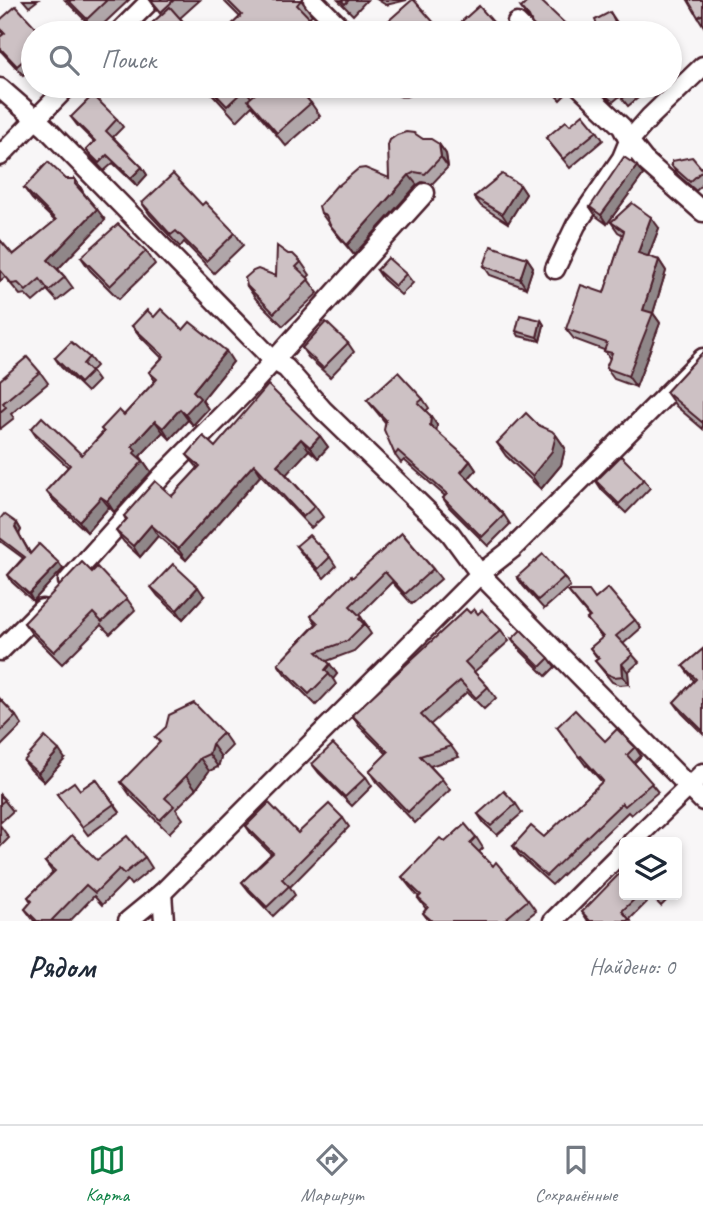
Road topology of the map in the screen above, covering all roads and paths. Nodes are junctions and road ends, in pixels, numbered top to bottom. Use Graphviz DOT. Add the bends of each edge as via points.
graph roads {
  1 [pos="150,0"];
  2 [pos="313,0"];
  3 [pos="130,21"];
  4 [pos="334,21"];
  5 [pos="703,66"];
  6 [pos="682,86"];
  7 [pos="0,88"];
  8 [pos="57,98"];
  9 [pos="592,98"];
  10 [pos="670,98"];
  11 [pos="36,121"];
  12 [pos="629,141"];
  13 [pos="0,156"];
  14 [pos="425,193"];
  15 [pos="703,212"];
  16 [pos="555,270"];
  17 [pos="703,358"];
  18 [pos="274,360"];
  19 [pos="480,574"];
  20 [pos="0,651"];
  21 [pos="703,773"];
  22 [pos="688,787"];
  23 [pos="703,801"];
  24 [pos="637,837"];
  25 [pos="619,855"];
  26 [pos="162,893"];
  27 [pos="128,921"];
  28 [pos="164,921"];
  29 [pos="552,921"];
  1 -- 3 [label="street"];
  2 -- 4 [label="street"];
  5 -- 6 [label="street"];
  7 -- 11 [label="street"];
  8 -- 11 [label="street"];
  9 -- 12 [label="street" via="622,127"];
  10 -- 12 [label="street"];
  11 -- 13 [label="street"];
  11 -- 18 [label="street"];
  12 -- 15 [label="street"];
  12 -- 16 [label="street" via="576,225"];
  14 -- 18 [label="street"];
  17 -- 19 [label="street" via="512,549"];
  18 -- 19 [label="street" via="450,533"];
  18 -- 20 [label="street"];
  19 -- 22 [label="street"];
  19 -- 26 [label="street"];
  21 -- 22 [label="street"];
  22 -- 23 [label="street"];
  22 -- 24 [label="street"];
  25 -- 29 [label="street"];
  26 -- 27 [label="street"];
  26 -- 28 [label="street"];
}
